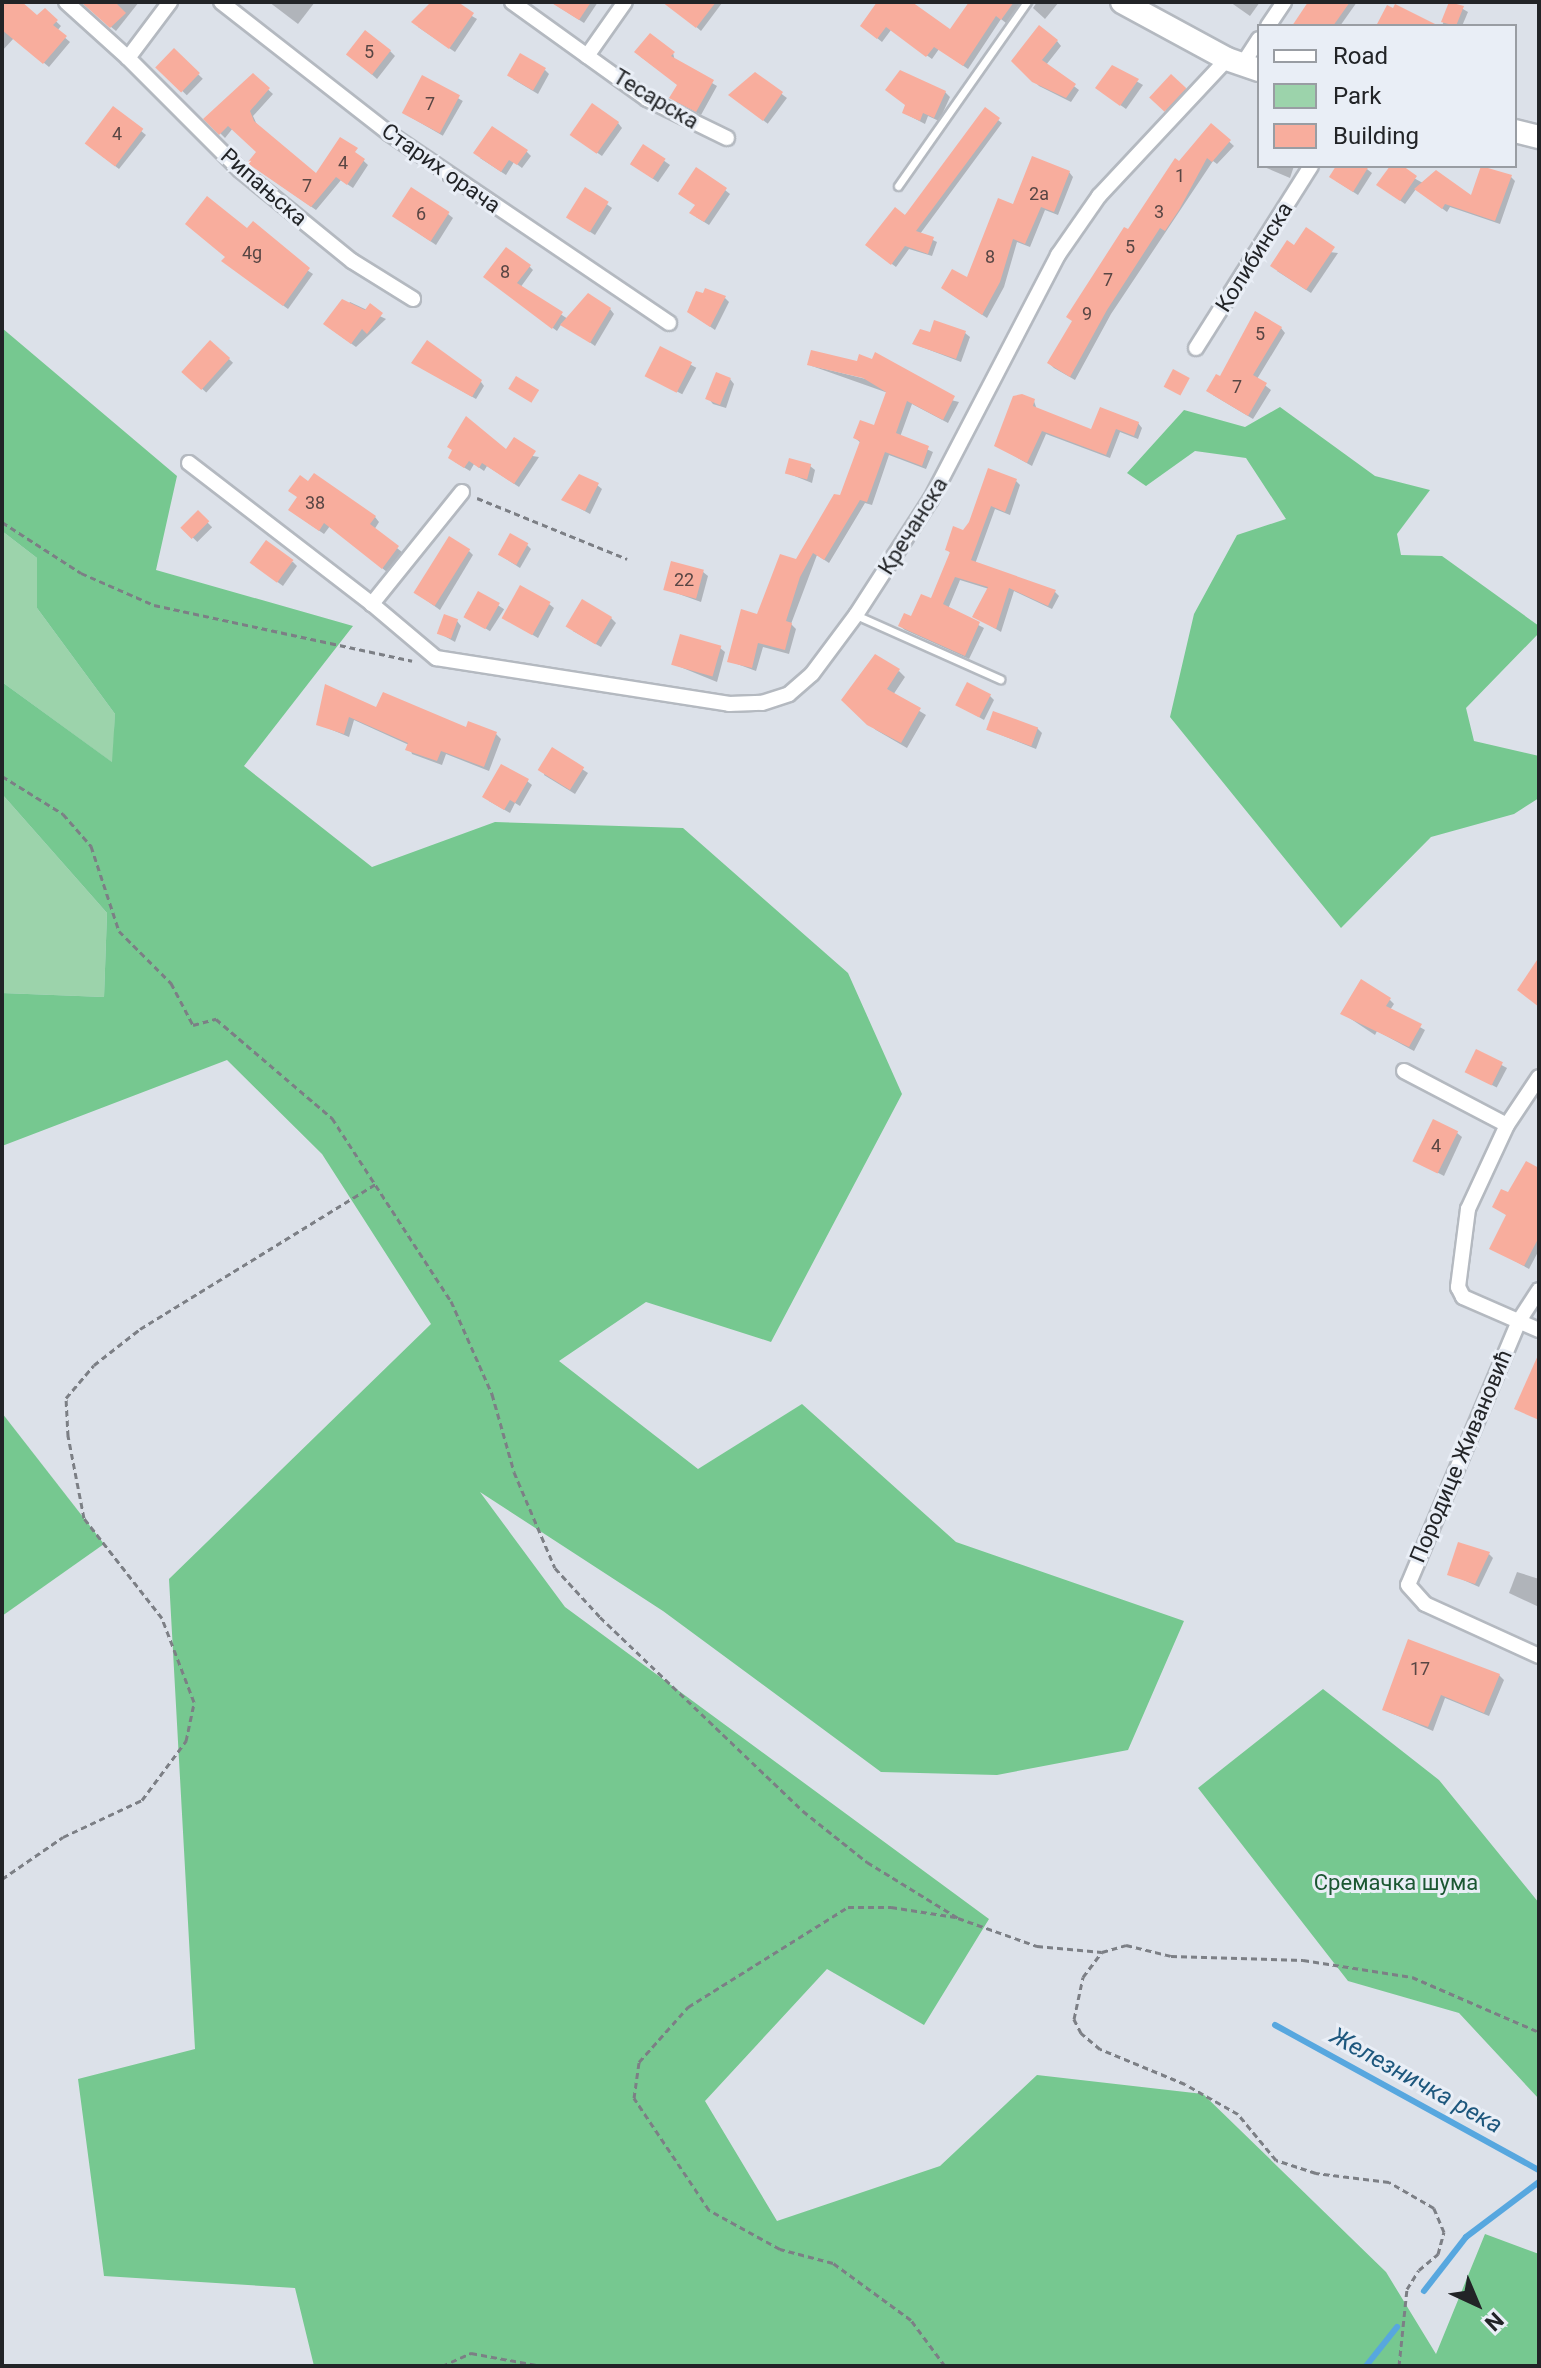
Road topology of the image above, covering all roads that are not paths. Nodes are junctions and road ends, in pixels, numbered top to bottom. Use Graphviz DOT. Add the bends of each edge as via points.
graph roads {
  1 [pos="66,2"];
  2 [pos="170,2"];
  3 [pos="221,2"];
  4 [pos="512,2"];
  5 [pos="625,2"];
  6 [pos="1027,2"];
  7 [pos="1122,2"];
  8 [pos="1284,2"];
  9 [pos="1269,24"];
  10 [pos="1257,42"];
  11 [pos="587,56"];
  12 [pos="128,58"];
  13 [pos="1243,64"];
  14 [pos="1517,132"];
  15 [pos="1539,137"];
  16 [pos="727,138"];
  17 [pos="1310,168"];
  18 [pos="898,186"];
  19 [pos="413,299"];
  20 [pos="669,323"];
  21 [pos="1196,348"];
  22 [pos="189,463"];
  23 [pos="462,492"];
  24 [pos="372,604"];
  25 [pos="856,615"];
  26 [pos="1000,679"];
  27 [pos="1404,1071"];
  28 [pos="1539,1077"];
  29 [pos="1507,1125"];
  30 [pos="1539,1290"];
  31 [pos="1519,1321"];
  32 [pos="1539,1330"];
  33 [pos="1539,1656"];
  1 -- 12 [label="street, Рипањска"];
  2 -- 12 [label="street"];
  3 -- 20 [label="street, Старих орача" via="390,134"];
  4 -- 11 [label="street, Тесарска"];
  5 -- 11 [label="street"];
  6 -- 18 [label="lane"];
  7 -- 13 [label="main road"];
  8 -- 9 [label="street"];
  10 -- 13 [label="street, Кречанска"];
  11 -- 16 [label="street, Тесарска" via="675,116"];
  12 -- 19 [label="street, Рипањска" via="240,170 352,261"];
  13 -- 25 [label="street, Кречанска" via="1109,185 1058,255 957,456"];
  14 -- 15 [label="main road"];
  17 -- 21 [label="street, Колибинска"];
  22 -- 24 [label="street"];
  23 -- 24 [label="street"];
  24 -- 25 [label="street, Кречанска" via="436,658 729,704 762,703 789,694 812,674"];
  25 -- 26 [label="lane"];
  27 -- 29 [label="street"];
  28 -- 29 [label="street"];
  29 -- 31 [label="street" via="1468,1209 1458,1287 1463,1297"];
  30 -- 31 [label="street"];
  31 -- 32 [label="street"];
  31 -- 33 [label="street, Породице Живановић" via="1408,1585 1425,1604"];
}
